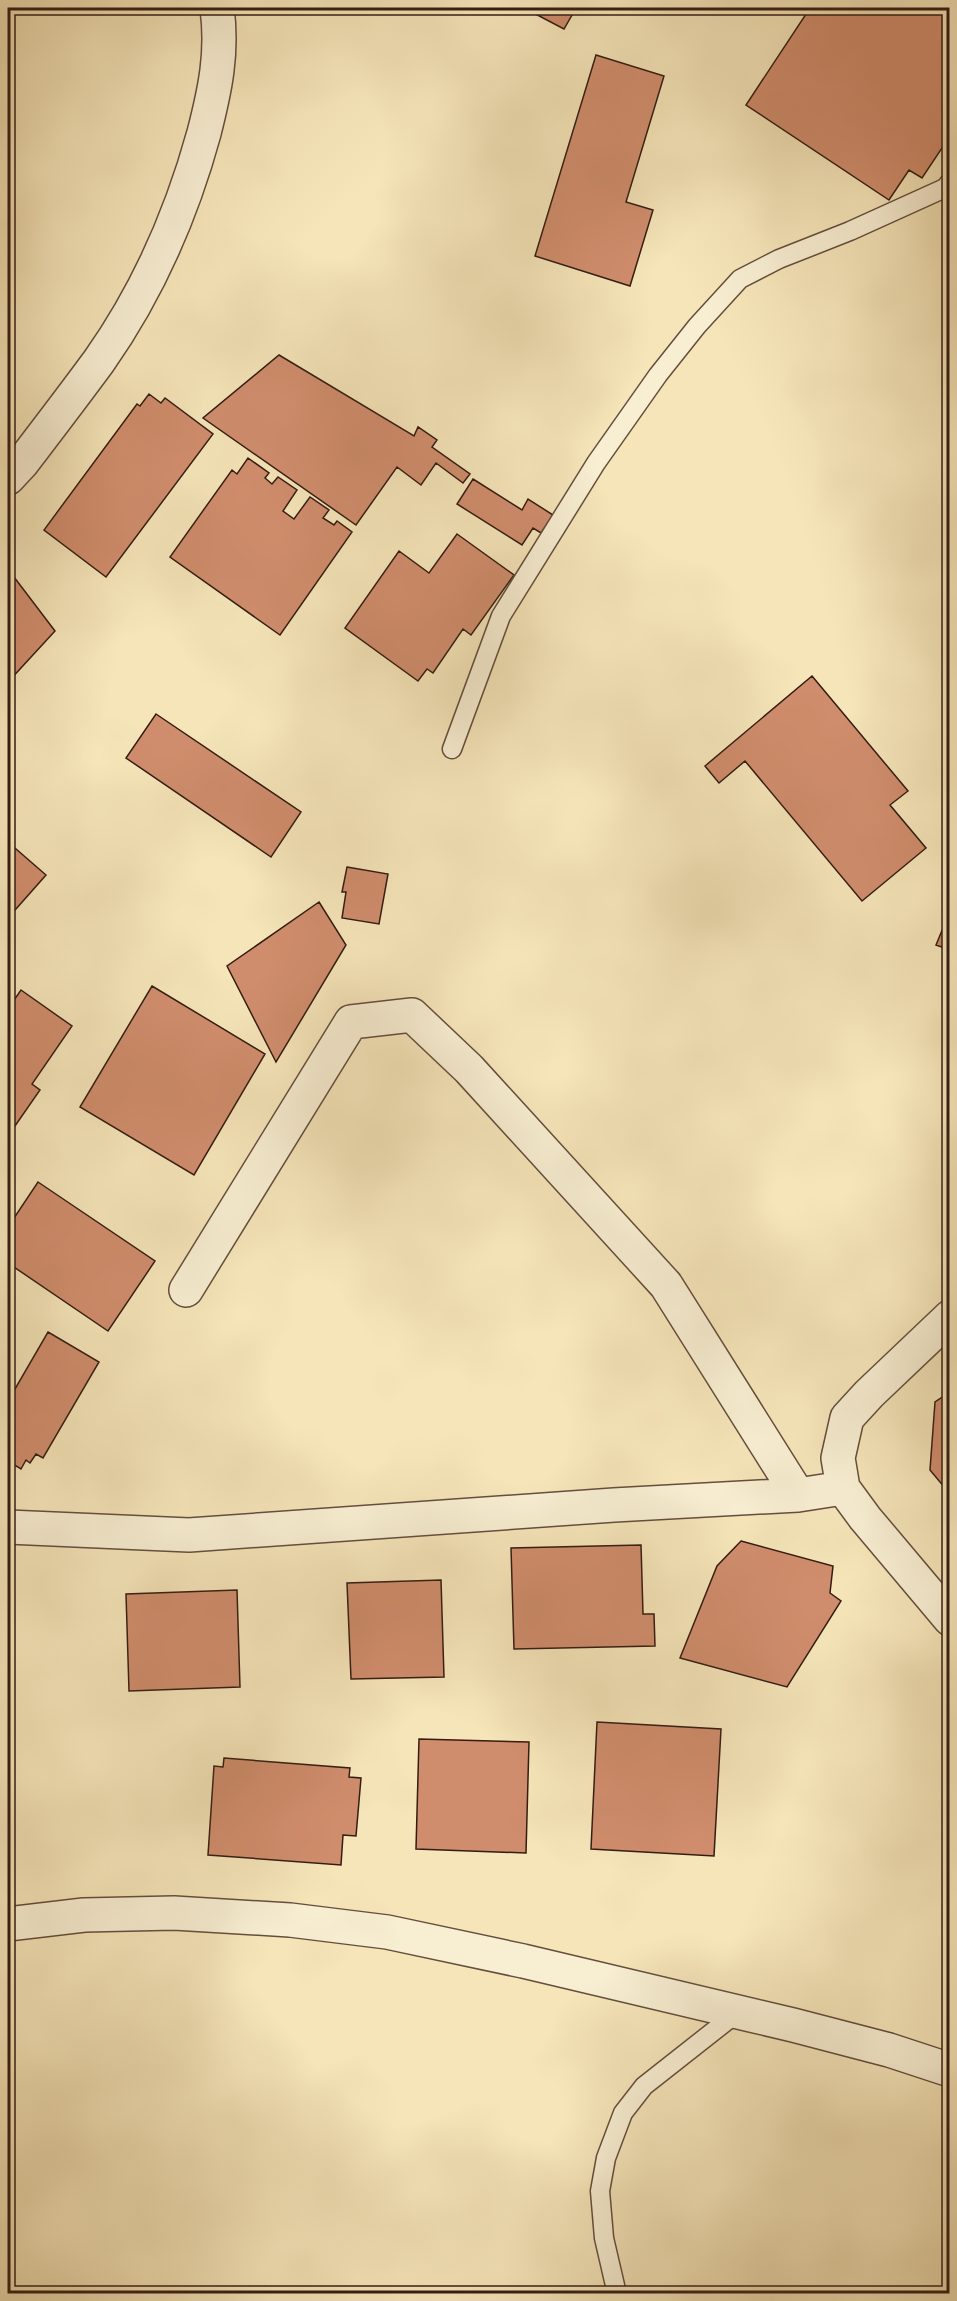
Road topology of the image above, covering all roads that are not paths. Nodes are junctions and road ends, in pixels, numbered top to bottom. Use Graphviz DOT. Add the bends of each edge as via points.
graph roads {
  1 [pos="217,8"];
  2 [pos="950,182"];
  3 [pos="8,478"];
  4 [pos="452,749"];
  5 [pos="186,1290"];
  6 [pos="950,1317"];
  7 [pos="843,1488"];
  8 [pos="798,1495"];
  9 [pos="8,1527"];
  10 [pos="950,1619"];
  11 [pos="8,1924"];
  12 [pos="738,2012"];
  13 [pos="950,2070"];
  14 [pos="617,2294"];
  1 -- 3 [label="street" via="220,34 216,87 188,187 169,230 142,290 100,359"];
  2 -- 4 [label="lane" via="945,188 740,279 697,326 596,463 501,616"];
  5 -- 8 [label="street" via="351,1022 412,1015 469,1069 666,1285"];
  6 -- 7 [label="street" via="847,1419 838,1458"];
  7 -- 8 [label="street"];
  7 -- 10 [label="street"];
  8 -- 9 [label="street" via="189,1535"];
  11 -- 12 [label="street" via="84,1915 174,1913 290,1920 387,1932"];
  12 -- 13 [label="street" via="889,2050"];
  12 -- 14 [label="lane" via="644,2086 623,2113 606,2158 600,2191 604,2238"];
}
